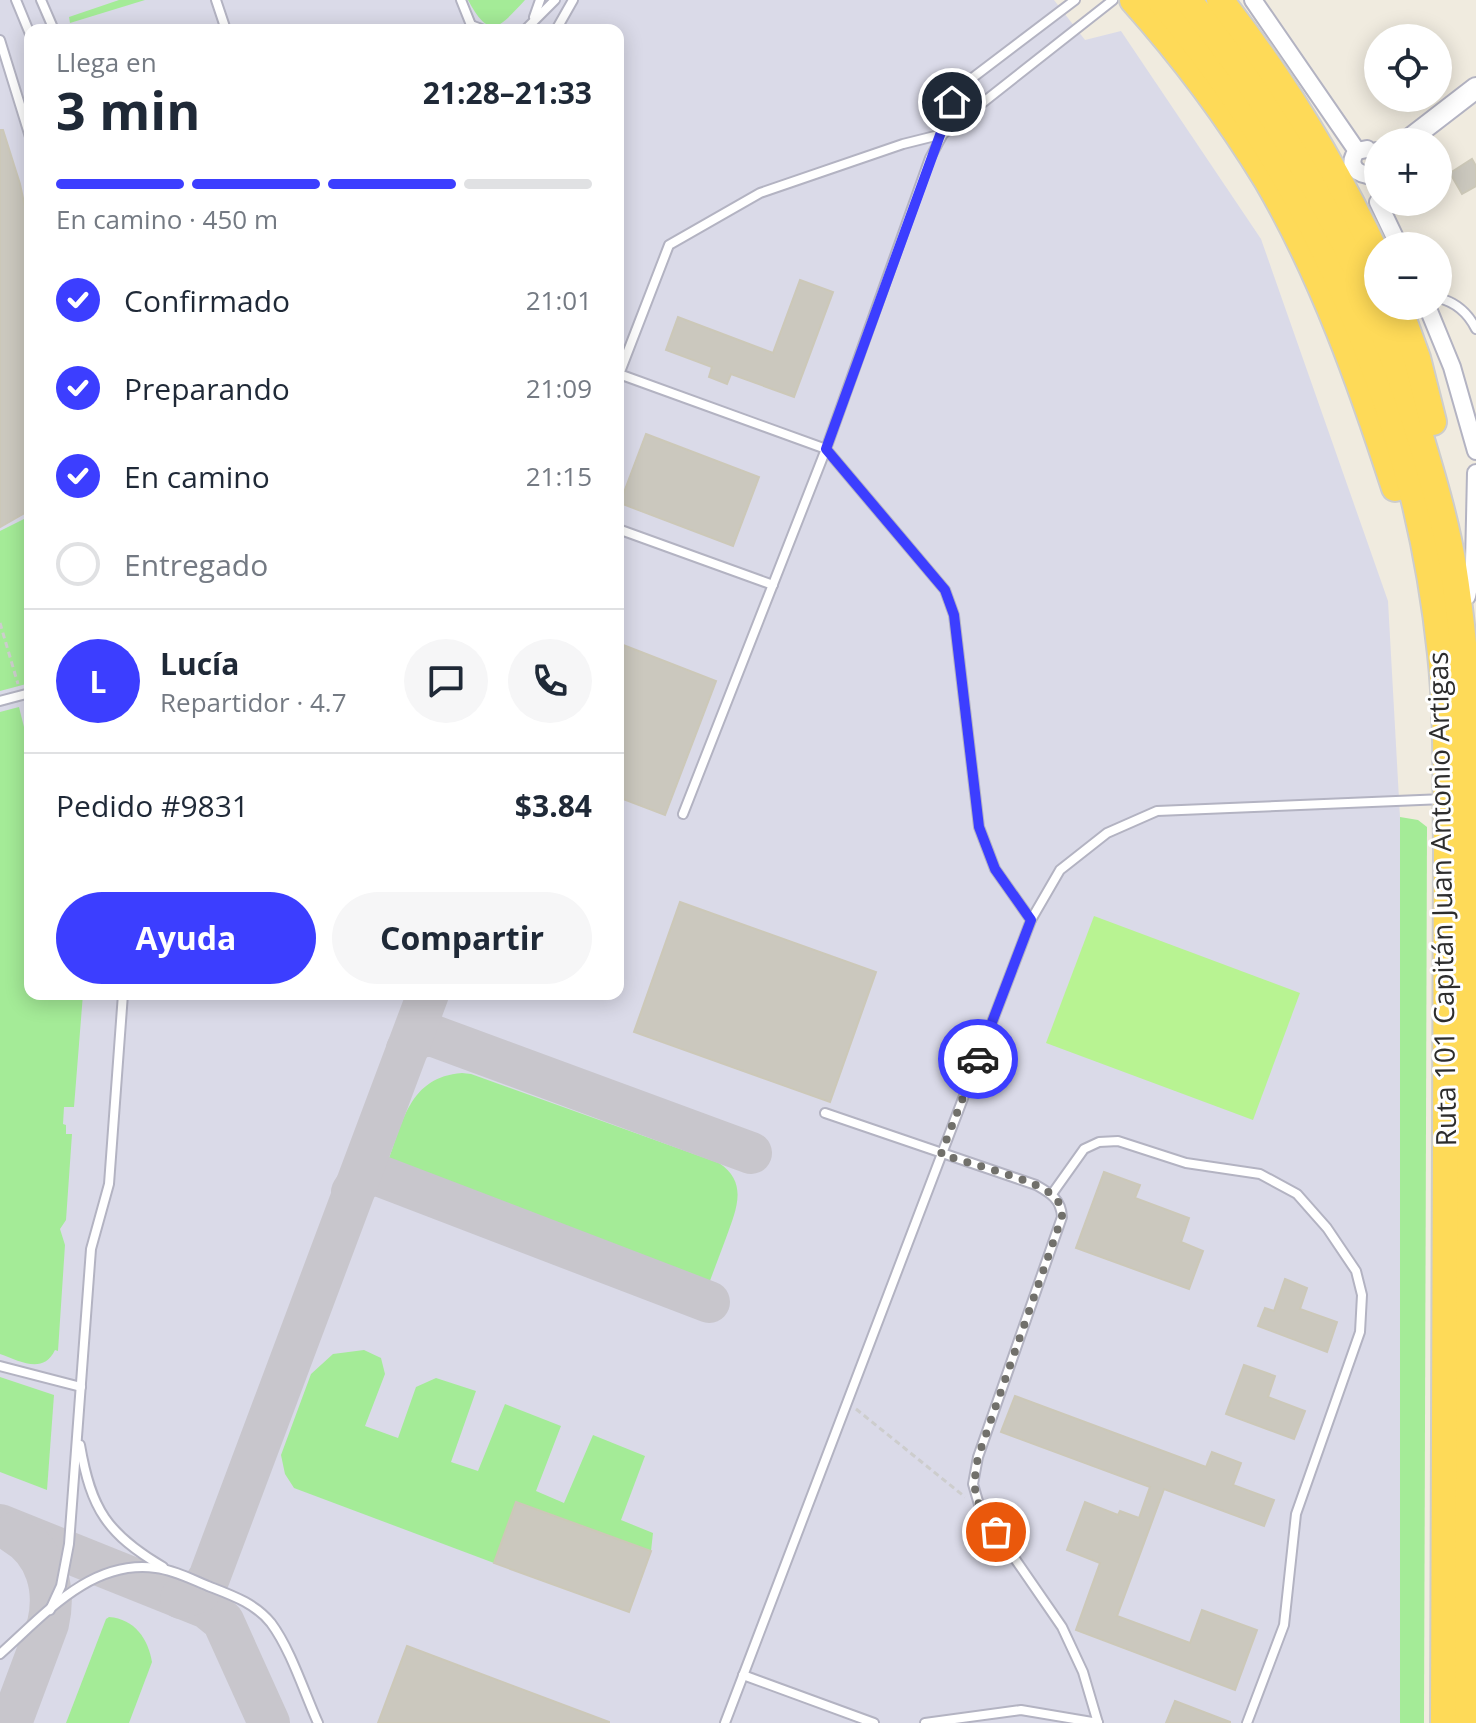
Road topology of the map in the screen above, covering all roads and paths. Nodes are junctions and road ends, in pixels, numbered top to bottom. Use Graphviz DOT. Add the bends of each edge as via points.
graph roads {
  1 [pos="16,0"];
  2 [pos="41,0"];
  3 [pos="216,0"];
  4 [pos="461,0"];
  5 [pos="540,0"];
  6 [pos="555,0"];
  7 [pos="573,0"];
  8 [pos="1075,0"];
  9 [pos="1113,0"];
  10 [pos="1133,0"];
  11 [pos="1160,0"];
  12 [pos="1188,0"];
  13 [pos="1220,0"];
  14 [pos="1253,0"];
  15 [pos="533,21"];
  16 [pos="26,24"];
  17 [pos="51,24"];
  18 [pos="224,24"];
  19 [pos="471,24"];
  20 [pos="530,24"];
  21 [pos="559,24"];
  22 [pos="0,40"];
  23 [pos="1476,88"];
  24 [pos="24,118"];
  25 [pos="1424,128"];
  26 [pos="943,134"];
  27 [pos="1364,142"];
  28 [pos="1364,157"];
  29 [pos="1364,173"];
  30 [pos="1366,232"];
  31 [pos="1452,303"];
  32 [pos="1472,313"];
  33 [pos="1403,320"];
  34 [pos="1433,320"];
  35 [pos="1476,329"];
  36 [pos="624,363"];
  37 [pos="624,378"];
  38 [pos="1472,418"];
  39 [pos="826,449"];
  40 [pos="1476,451"];
  41 [pos="1476,473"];
  42 [pos="624,531"];
  43 [pos="1423,544"];
  44 [pos="773,585"];
  45 [pos="1467,596"];
  46 [pos="0,623"];
  47 [pos="1462,630"];
  48 [pos="24,689"];
  49 [pos="24,695"];
  50 [pos="0,701"];
  51 [pos="1446,799"];
  52 [pos="683,814"];
  53 [pos="1031,920"];
  54 [pos="1472,963"];
  55 [pos="123,1000"];
  56 [pos="825,1113"];
  57 [pos="941,1154"];
  58 [pos="1052,1194"];
  59 [pos="0,1366"];
  60 [pos="81,1387"];
  61 [pos="849,1402"];
  62 [pos="78,1433"];
  63 [pos="977,1498"];
  64 [pos="170,1571"];
  65 [pos="50,1610"];
  66 [pos="1472,1610"];
  67 [pos="0,1654"];
  68 [pos="743,1675"];
  69 [pos="1068,1721"];
  70 [pos="1464,1721"];
  71 [pos="318,1723"];
  72 [pos="725,1723"];
  73 [pos="871,1723"];
  74 [pos="925,1723"];
  75 [pos="1098,1723"];
  76 [pos="1247,1723"];
  1 -- 16 [label="lane"];
  2 -- 17 [label="lane"];
  3 -- 18 [label="lane"];
  4 -- 19 [label="lane"];
  5 -- 15 [label="lane"];
  6 -- 15 [label="lane"];
  7 -- 21 [label="lane"];
  8 -- 26 [label="lane" via="967,82 952,102"];
  9 -- 26 [label="lane"];
  10 -- 43 [label="highway" via="1206,90 1275,195 1362,390 1405,521"];
  11 -- 43 [label="highway, Ruta 101 Capitán Juan Antonio Artigas" via="1271,153 1323,245 1389,407"];
  12 -- 47 [label="highway, Ruta 101 Capitán Juan Antonio Artigas" via="1251,83 1315,184 1374,305 1432,474"];
  13 -- 30 [label="highway" via="1322,147"];
  14 -- 27 [label="street"];
  15 -- 20 [label="lane"];
  22 -- 24 [label="lane"];
  23 -- 25 [label="street"];
  26 -- 36 [label="lane" via="760,193 669,245"];
  26 -- 39 [label="lane"];
  28 -- 29 [label="street" via="1352,162"];
  31 -- 32 [label="lane"];
  32 -- 35 [label="lane"];
  33 -- 45 [label="highway" via="1455,516"];
  34 -- 38 [label="street"];
  37 -- 39 [label="lane"];
  38 -- 40 [label="street"];
  39 -- 44 [label="lane"];
  39 -- 53 [label="lane" via="945,590 954,615 979,827 995,869"];
  41 -- 45 [label="street" via="1474,564"];
  42 -- 44 [label="lane"];
  43 -- 51 [label="highway, Ruta 101 Capitán Juan Antonio Artigas" via="1441,652"];
  44 -- 52 [label="lane"];
  45 -- 47 [label="highway"];
  46 -- 48 [label="path"];
  47 -- 54 [label="highway, Ruta 101 Capitán Juan Antonio Artigas" via="1472,772"];
  49 -- 50 [label="lane"];
  51 -- 53 [label="lane" via="1157,811 1107,833 1060,870"];
  51 -- 70 [label="highway, Ruta 101 Capitán Juan Antonio Artigas"];
  53 -- 57 [label="lane"];
  54 -- 66 [label="highway, Ruta 101 Capitán Juan Antonio Artigas"];
  55 -- 60 [label="lane" via="109,1184 91,1249"];
  56 -- 57 [label="lane"];
  57 -- 58 [label="lane"];
  57 -- 61 [label="lane"];
  58 -- 63 [label="lane" via="1062,1217 978,1457 973,1484"];
  58 -- 76 [label="lane" via="1084,1149 1099,1142 1118,1141 1186,1163 1260,1174 1297,1194 1356,1271 1362,1295 1360,1332 1296,1514 1284,1625"];
  59 -- 60 [label="lane"];
  60 -- 62 [label="lane"];
  61 -- 63 [label="path" via="964,1497"];
  61 -- 68 [label="lane"];
  62 -- 64 [label="lane" via="91,1491 107,1523 126,1543"];
  62 -- 65 [label="lane" via="69,1544"];
  63 -- 75 [label="lane" via="1062,1627"];
  64 -- 65 [label="lane" via="141,1567 103,1575"];
  64 -- 71 [label="lane" via="238,1598 263,1615 279,1637"];
  65 -- 67 [label="lane"];
  66 -- 70 [label="highway, Ruta 101 Capitán Juan Antonio Artigas"];
  68 -- 72 [label="lane"];
  68 -- 73 [label="lane"];
  69 -- 74 [label="lane" via="1021,1710"];
  69 -- 75 [label="lane"];
}
